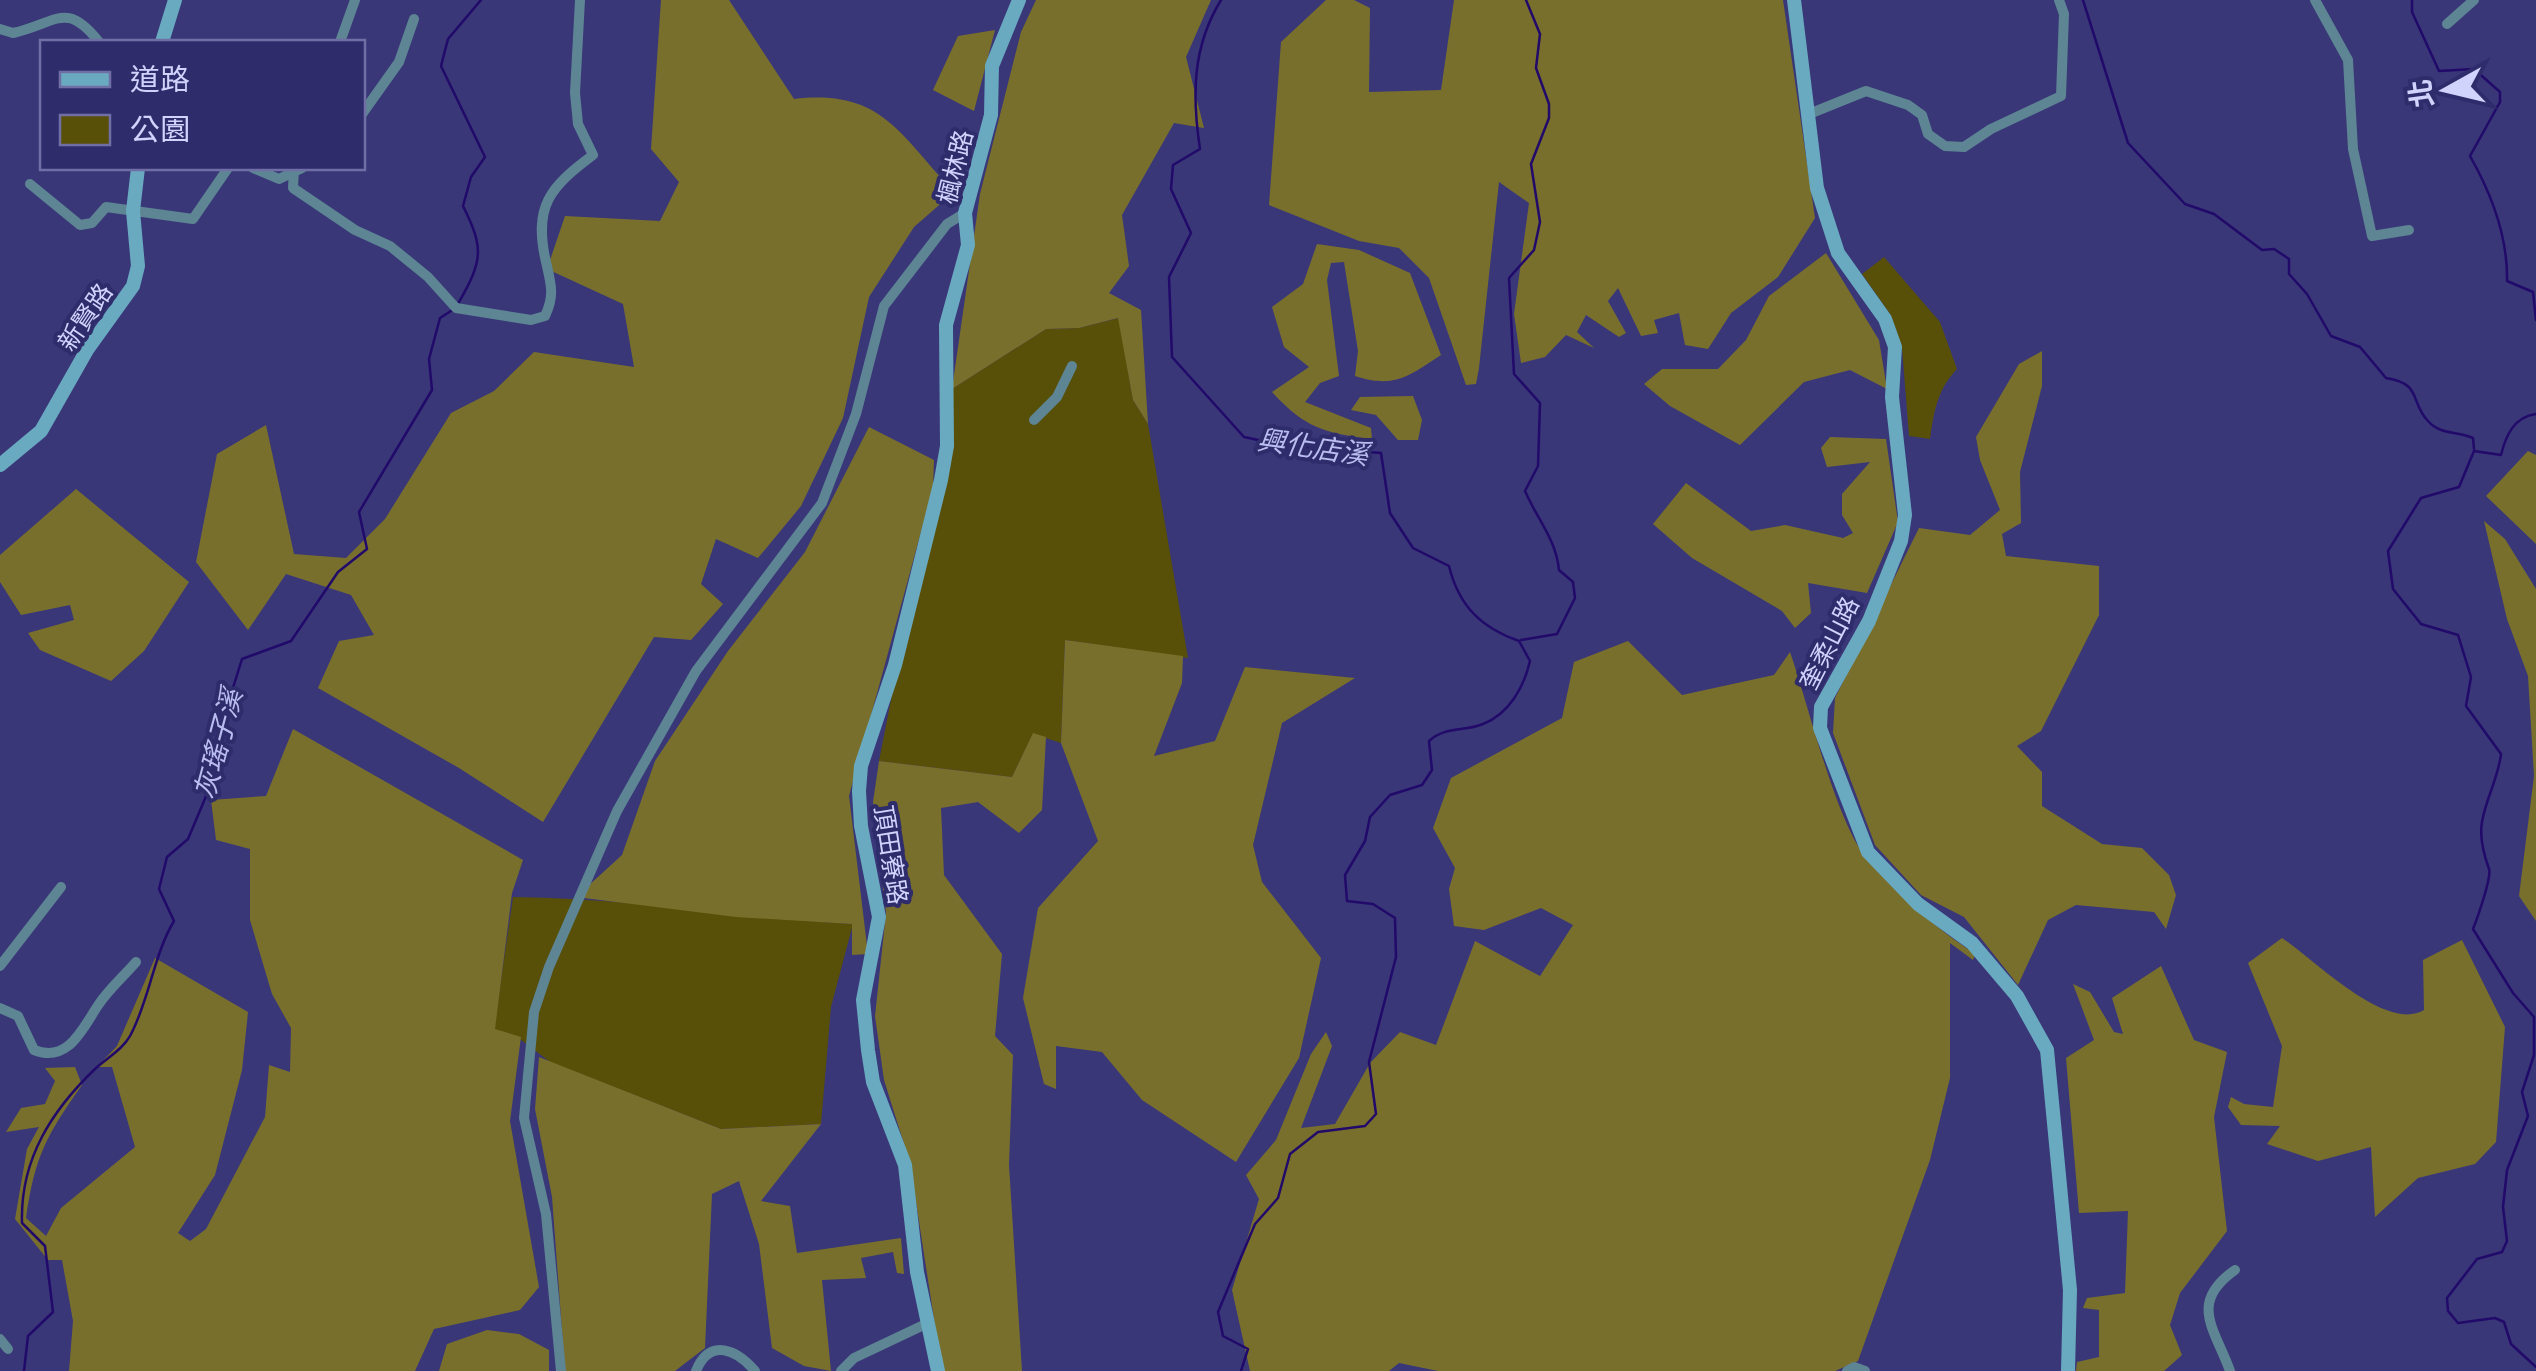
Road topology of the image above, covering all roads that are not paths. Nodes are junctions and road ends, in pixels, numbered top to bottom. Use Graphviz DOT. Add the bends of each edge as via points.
graph roads {
  1 [pos="175,0"];
  2 [pos="355,0"];
  3 [pos="580,0"];
  4 [pos="1019,0"];
  5 [pos="1794,0"];
  6 [pos="2059,0"];
  7 [pos="2316,0"];
  8 [pos="2474,0"];
  9 [pos="414,19"];
  10 [pos="2447,24"];
  11 [pos="0,29"];
  12 [pos="98,40"];
  13 [pos="163,40"];
  14 [pos="341,40"];
  15 [pos="365,110"];
  16 [pos="1808,114"];
  17 [pos="138,170"];
  18 [pos="227,170"];
  19 [pos="259,170"];
  20 [pos="293,172"];
  21 [pos="30,184"];
  22 [pos="133,211"];
  23 [pos="964,213"];
  24 [pos="2409,230"];
  25 [pos="1072,366"];
  26 [pos="947,406"];
  27 [pos="1034,420"];
  28 [pos="0,465"];
  29 [pos="61,887"];
  30 [pos="136,962"];
  31 [pos="0,966"];
  32 [pos="0,1008"];
  33 [pos="2235,1270"];
  34 [pos="928,1323"];
  35 [pos="561,1371"];
  36 [pos="696,1371"];
  37 [pos="755,1371"];
  38 [pos="841,1371"];
  39 [pos="938,1371"];
  40 [pos="1847,1371"];
  41 [pos="1865,1371"];
  42 [pos="2068,1371"];
  43 [pos="2230,1371"];
  1 -- 13 [label="street"];
  2 -- 14 [label="street"];
  3 -- 20 [label="street" via="576,108 593,154 561,179 541,209 554,297 545,316 531,320 456,308 390,246 293,188"];
  4 -- 23 [label="street, 楓林路" via="992,66 991,115"];
  5 -- 16 [label="street, 奎柔山路"];
  6 -- 16 [label="street" via="2061,96 1964,147 1945,146 1928,134 1922,116 1908,105 1866,91"];
  7 -- 24 [label="street" via="2348,60 2353,148 2372,236"];
  8 -- 10 [label="street"];
  9 -- 15 [label="street" via="399,62"];
  11 -- 12 [label="street" via="12,34 72,13"];
  16 -- 42 [label="street, 奎柔山路" via="1816,188 1838,253 1885,320 1895,346 1892,397 1905,516 1902,541 1869,620 1820,707 1820,728 1868,852 1918,904 1972,942 2017,996 2047,1050 2070,1290"];
  17 -- 22 [label="street, 新賢路"];
  18 -- 22 [label="street" via="193,218"];
  19 -- 20 [label="street" via="279,179"];
  21 -- 22 [label="street" via="80,224 92,223 106,207"];
  22 -- 28 [label="street, 新賢路" via="133,286 41,432"];
  23 -- 26 [label="street, 楓林路" via="968,245 946,325"];
  23 -- 35 [label="street" via="946,224 884,306 856,414 822,503 696,671 618,811 549,967 534,1012 524,1118 546,1214"];
  25 -- 27 [label="street"];
  26 -- 34 [label="street, 頂田寮路" via="941,480 858,791 879,916 864,1000 868,1050 873,1082 905,1165"];
  29 -- 31 [label="street"];
  30 -- 32 [label="street" via="79,1037 56,1051 34,1050 18,1016"];
  33 -- 43 [label="street" via="2213,1286 2206,1315"];
  34 -- 38 [label="street" via="854,1358"];
  34 -- 39 [label="street, 頂田寮路"];
  36 -- 37 [label="street" via="704,1356 731,1350"];
  40 -- 41 [label="street"];
}
